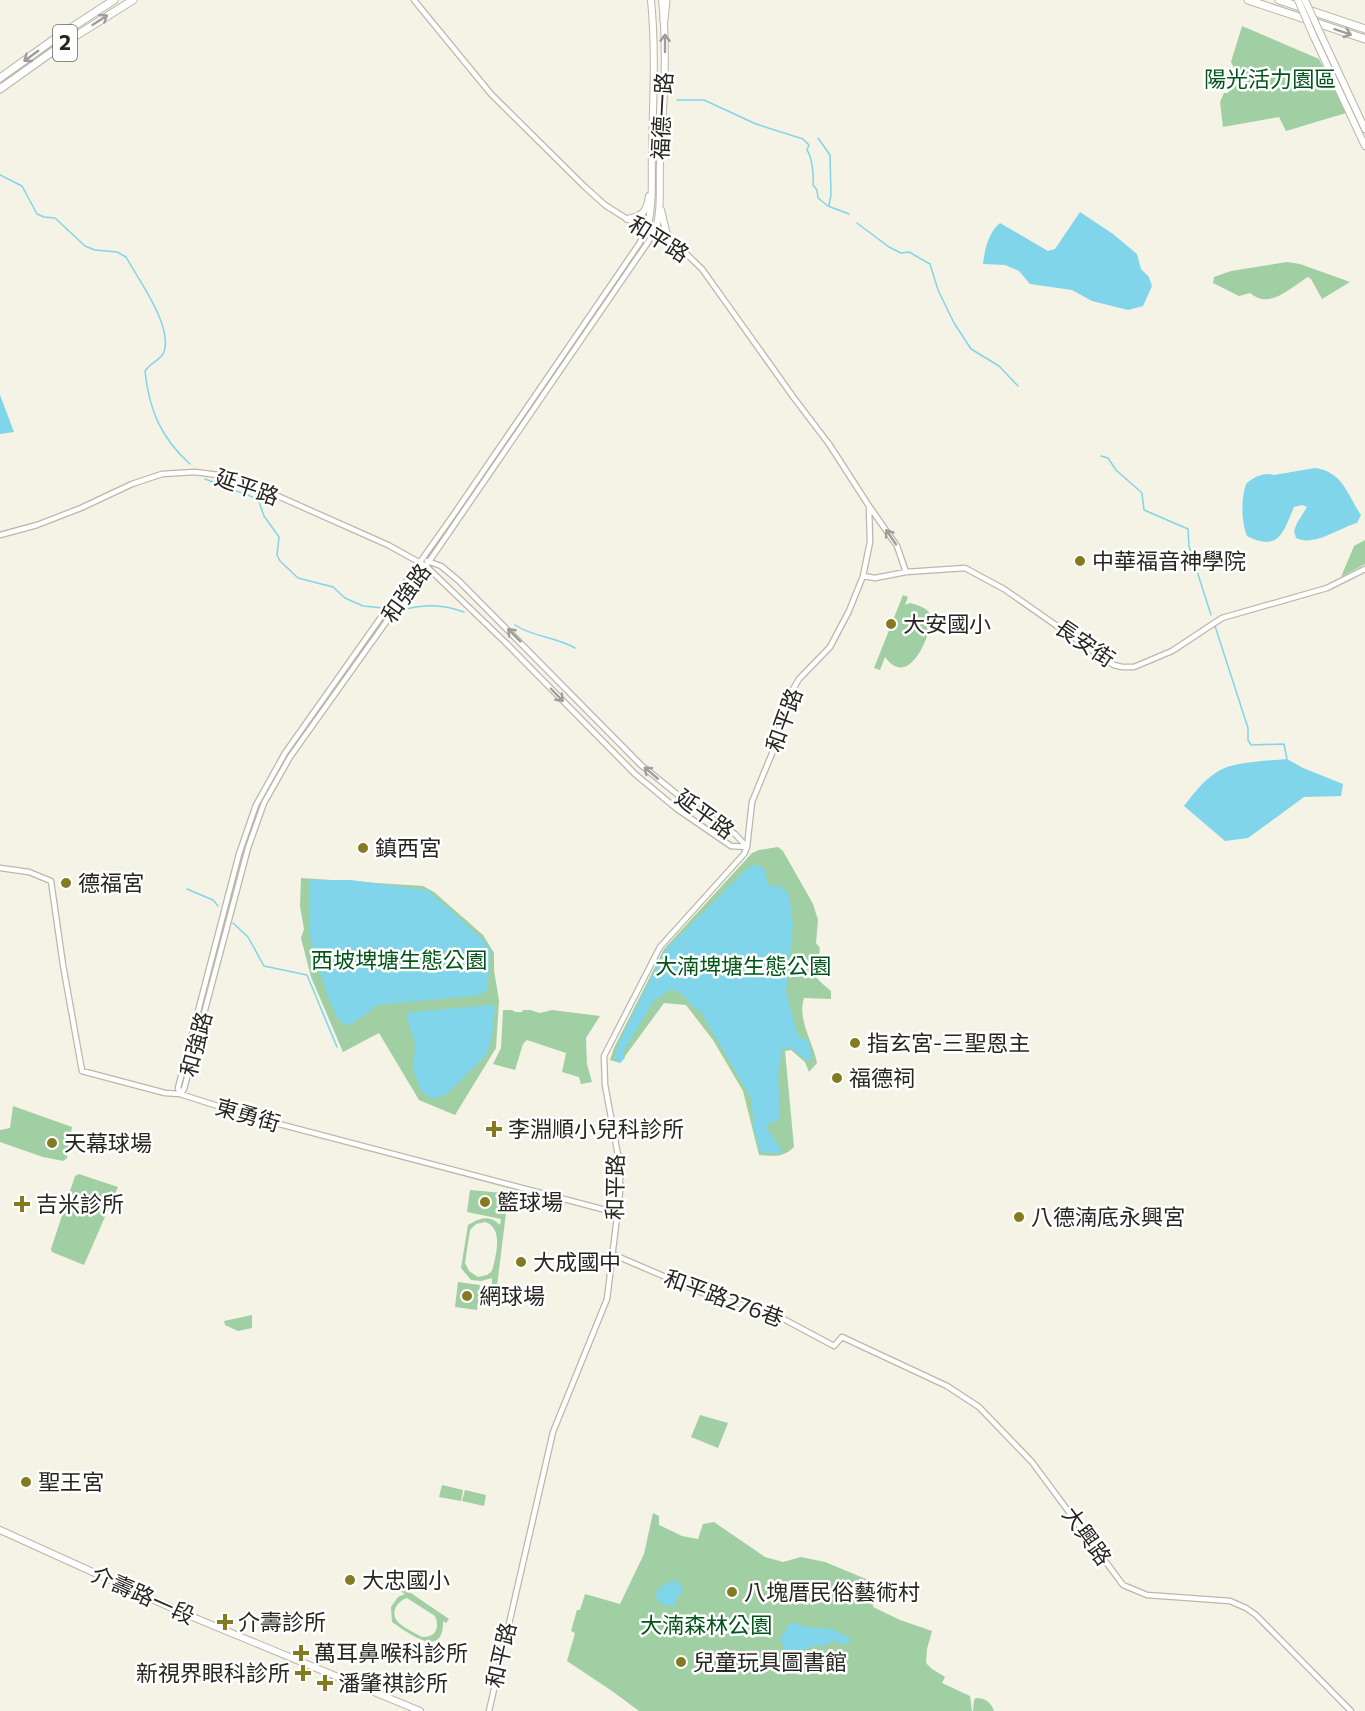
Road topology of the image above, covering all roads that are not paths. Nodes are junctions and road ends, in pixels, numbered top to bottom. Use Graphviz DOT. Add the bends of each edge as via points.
graph roads {
  1 [pos="114,0"];
  2 [pos="133,0"];
  3 [pos="414,0"];
  4 [pos="651,0"];
  5 [pos="664,0"];
  6 [pos="1248,0"];
  7 [pos="1280,0"];
  8 [pos="1298,0"];
  9 [pos="1305,0"];
  10 [pos="664,20"];
  11 [pos="1365,29"];
  12 [pos="1365,39"];
  13 [pos="0,78"];
  14 [pos="0,89"];
  15 [pos="1365,129"];
  16 [pos="1365,146"];
  17 [pos="651,165"];
  18 [pos="660,206"];
  19 [pos="627,219"];
  20 [pos="647,229"];
  21 [pos="655,232"];
  22 [pos="668,239"];
  23 [pos="869,507"];
  24 [pos="0,535"];
  25 [pos="420,561"];
  26 [pos="427,563"];
  27 [pos="1365,569"];
  28 [pos="906,572"];
  29 [pos="863,576"];
  30 [pos="372,634"];
  31 [pos="747,847"];
  32 [pos="0,867"];
  33 [pos="180,1094"];
  34 [pos="617,1213"];
  35 [pos="612,1254"];
  36 [pos="834,1346"];
  37 [pos="0,1530"];
  38 [pos="412,1709"];
  39 [pos="420,1711"];
  40 [pos="489,1711"];
  41 [pos="1351,1711"];
  1 -- 13 [label="highway, 2, one-way"];
  14 -- 2 [label="highway, 2, one-way"];
  3 -- 19 [label="street, 和平路" via="491,94 602,202"];
  4 -- 17 [label="main road, 福德一路"];
  5 -- 10 [label="highway"];
  6 -- 12 [label="highway, one-way"];
  7 -- 11 [label="highway"];
  8 -- 16 [label="main road, bridge"];
  9 -- 15 [label="main road, bridge"];
  18 -- 10 [label="main road, 福德一路, one-way"];
  17 -- 19 [label="main road" via="646,209 638,217"];
  17 -- 20 [label="main road, 福德一路" via="652,198"];
  18 -- 21 [label="main road, 福德一路"];
  18 -- 22 [label="main road"];
  19 -- 20 [label="street, 和平路"];
  20 -- 21 [label="street, 和平路"];
  20 -- 25 [label="street, 和強路"];
  21 -- 22 [label="street, 和平路"];
  21 -- 26 [label="street, 和強路"];
  22 -- 23 [label="street, 和平路" via="702,269 829,444"];
  28 -- 23 [label="street, 和平路, one-way" via="897,546"];
  23 -- 29 [label="street, 和平路" via="870,542"];
  24 -- 25 [label="street, 延平路" via="70,513 162,474 195,472 254,485"];
  25 -- 26 [label="street, 延平路"];
  25 -- 30 [label="street, 和強路"];
  26 -- 30 [label="street, 和強路"];
  31 -- 26 [label="street, 延平路, one-way" via="641,765 459,581 441,566"];
  26 -- 31 [label="street, 延平路, one-way" via="654,791 731,846"];
  27 -- 28 [label="street, 長安街" via="1327,588 1231,614 1172,651 1122,667 1004,589 965,568"];
  28 -- 29 [label="street, 長安街" via="875,578"];
  29 -- 31 [label="street, 和平路" via="830,647 799,679 786,700 775,746 752,802"];
  30 -- 33 [label="street, 和強路" via="290,757 257,818"];
  31 -- 34 [label="street, 和平路" via="660,946 604,1056 605,1085 620,1166"];
  32 -- 33 [label="street, 東勇街" via="51,881 82,1071"];
  33 -- 34 [label="street, 東勇街" via="249,1116"];
  34 -- 35 [label="street, 和平路"];
  35 -- 36 [label="street, 和平路276巷" via="703,1293 778,1316"];
  35 -- 40 [label="street, 和平路" via="607,1299 553,1432"];
  36 -- 41 [label="street, 大興路" via="842,1337 947,1386 979,1407 1032,1462 1122,1585 1147,1594 1230,1601 1246,1608"];
  37 -- 38 [label="main road, 介壽路一段" via="183,1613"];
  38 -- 39 [label="main road, 介壽路一段"];
}
